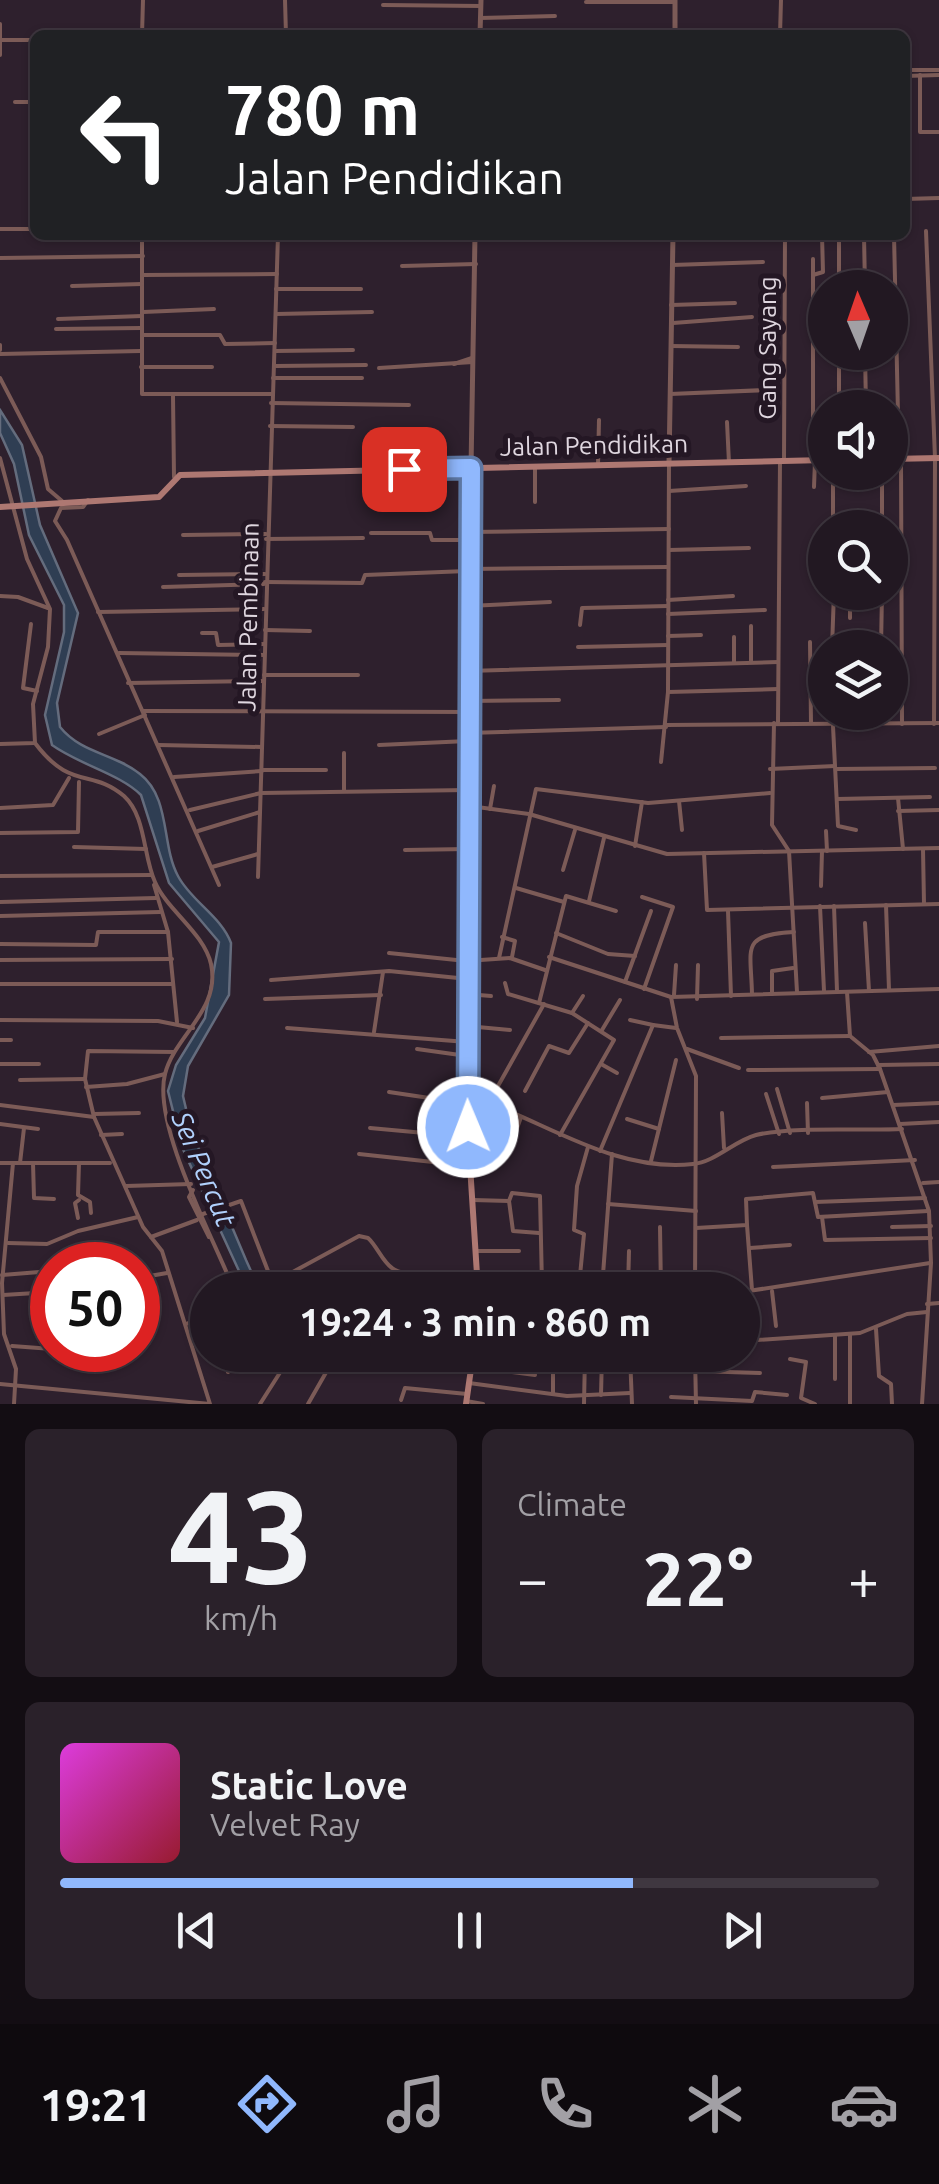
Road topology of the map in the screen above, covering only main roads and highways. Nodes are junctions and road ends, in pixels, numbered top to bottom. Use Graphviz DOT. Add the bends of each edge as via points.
graph roads {
  1 [pos="937,458"];
  2 [pos="908,459"];
  3 [pos="808,461"];
  4 [pos="471,468"];
  5 [pos="0,507"];
  6 [pos="478,1272"];
  7 [pos="471,1372"];
  8 [pos="466,1400"];
  1 -- 2 [label="main road"];
  3 -- 4 [label="main road, Jalan Pendidikan"];
  4 -- 5 [label="main road, Jalan Pendidikan" via="174,477 162,496"];
  4 -- 6 [label="main road" via="466,1099"];
  7 -- 8 [label="main road"];
}
